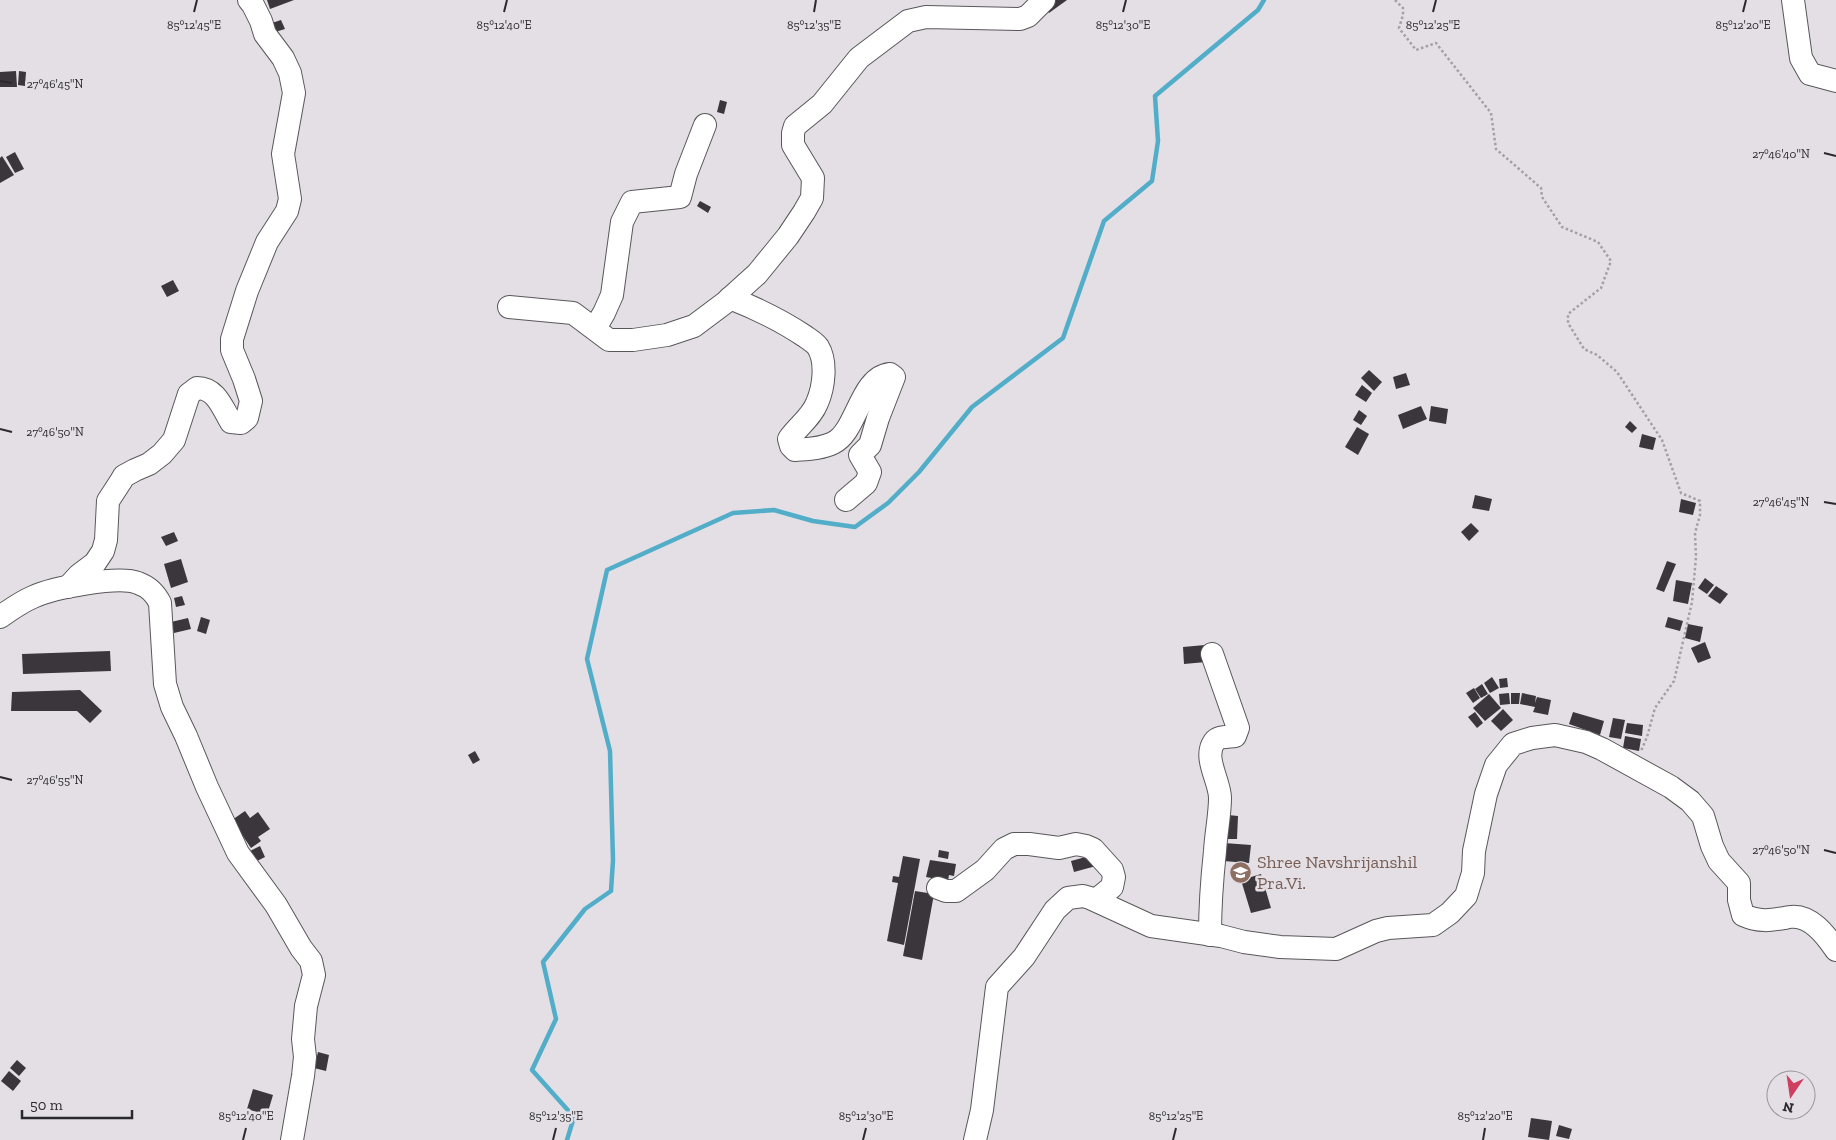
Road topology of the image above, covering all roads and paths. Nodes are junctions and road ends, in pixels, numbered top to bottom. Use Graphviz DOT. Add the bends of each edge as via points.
graph roads {
  1 [pos="249,0"];
  2 [pos="1044,0"];
  3 [pos="1395,0"];
  4 [pos="1793,0"];
  5 [pos="1836,81"];
  6 [pos="705,125"];
  7 [pos="730,298"];
  8 [pos="509,306"];
  9 [pos="595,328"];
  10 [pos="846,500"];
  11 [pos="68,587"];
  12 [pos="0,617"];
  13 [pos="1212,654"];
  14 [pos="1635,766"];
  15 [pos="938,888"];
  16 [pos="1096,900"];
  17 [pos="1210,935"];
  18 [pos="1836,950"];
  19 [pos="292,1140"];
  20 [pos="975,1140"];
  1 -- 11 [label="street" via="265,34 283,58 294,93 283,154 290,199 287,212 267,242 232,339 232,350 251,401 247,418 241,424 231,422 209,390 197,388 189,394 174,440 149,464 124,476 108,501 103,551 95,563"];
  2 -- 7 [label="street" via="1028,16 1020,19 939,16 908,21 859,58 822,104 795,126 793,145 812,178 812,198 788,236 757,274"];
  3 -- 14 [label="path" via="1403,8 1399,28 1416,50 1436,43 1491,113 1496,149 1541,188 1542,197 1562,227 1598,242 1610,261 1601,288 1568,314 1568,323 1584,349 1613,369 1635,397 1662,440 1680,493 1700,501 1692,602 1674,680 1655,708"];
  4 -- 5 [label="street" via="1800,58 1810,74"];
  6 -- 9 [label="street" via="680,197 632,202 622,222 612,295"];
  7 -- 9 [label="street" via="694,326 666,335 609,340"];
  7 -- 10 [label="street" via="766,312 793,328 817,345 824,360 818,403 790,440 795,450 834,443 847,430 858,406 878,377 890,374 894,377 870,445 860,455 870,472 866,483"];
  8 -- 9 [label="street" via="574,313"];
  11 -- 12 [label="street" via="33,596"];
  11 -- 19 [label="street" via="128,580 155,594 160,603 165,684 172,707 238,853 311,961 314,975 306,1006 304,1076"];
  13 -- 17 [label="street" via="1238,728 1235,736 1218,738 1212,750 1212,770 1220,797"];
  14 -- 17 [label="street" via="1586,742 1555,735 1513,744 1496,765 1486,794 1466,896 1433,925 1388,928 1336,949 1280,947"];
  14 -- 18 [label="street" via="1684,796 1703,816 1720,861 1739,883 1743,915 1755,921 1791,916 1801,918 1817,926"];
  15 -- 16 [label="street" via="956,891 1014,844 1059,848 1076,844 1093,849 1112,870 1112,887"];
  16 -- 17 [label="street" via="1151,926"];
  16 -- 20 [label="street" via="1083,896 1068,898 1055,910 1024,957 997,987 982,1110"];
}
